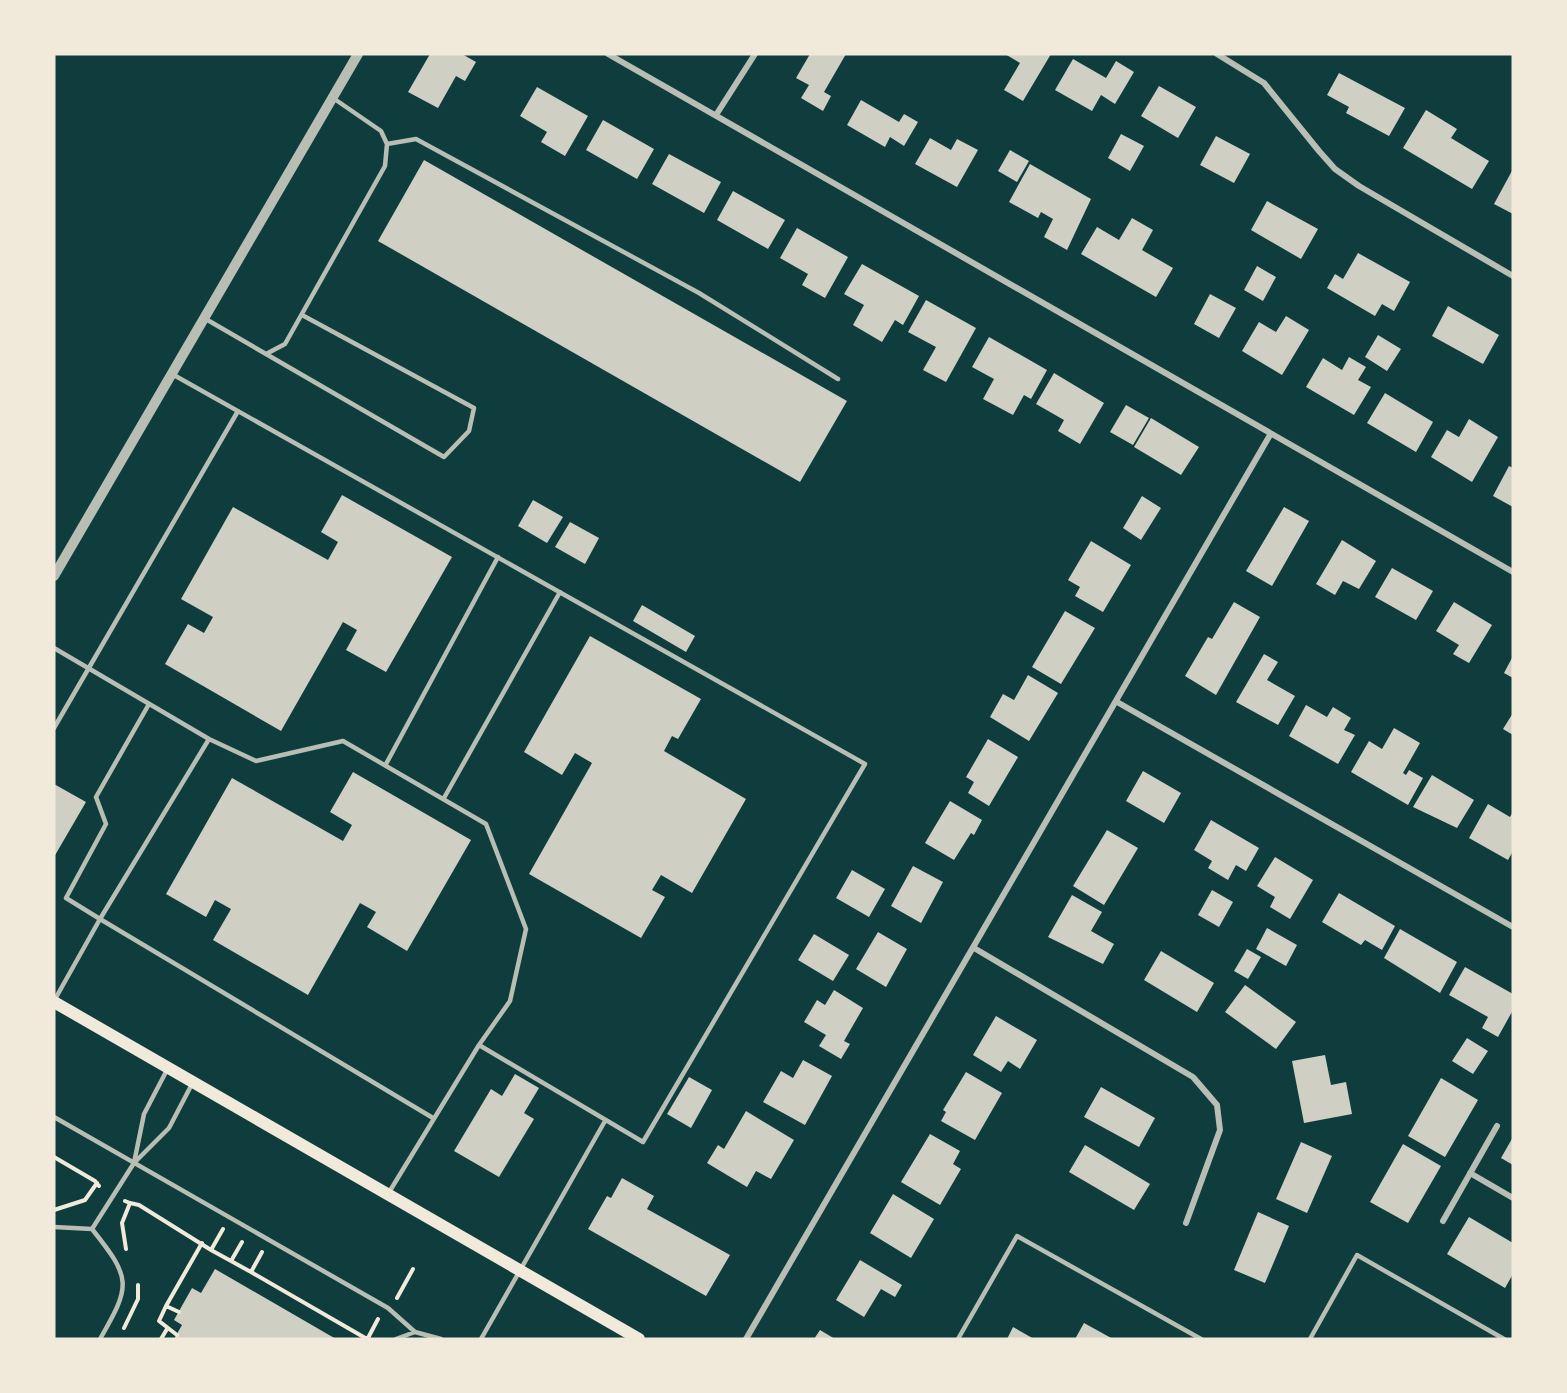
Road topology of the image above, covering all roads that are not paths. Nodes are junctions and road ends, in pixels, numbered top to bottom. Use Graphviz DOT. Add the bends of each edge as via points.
graph roads {
  1 [pos="358,54"];
  2 [pos="608,54"];
  3 [pos="754,54"];
  4 [pos="1217,54"];
  5 [pos="333,98"];
  6 [pos="716,115"];
  7 [pos="387,144"];
  8 [pos="1513,276"];
  9 [pos="302,315"];
  10 [pos="204,318"];
  11 [pos="266,354"];
  12 [pos="172,374"];
  13 [pos="838,379"];
  14 [pos="238,411"];
  15 [pos="1270,435"];
  16 [pos="498,557"];
  17 [pos="1513,572"];
  18 [pos="54,576"];
  19 [pos="560,592"];
  20 [pos="54,648"];
  21 [pos="90,669"];
  22 [pos="1117,702"];
  23 [pos="149,704"];
  24 [pos="54,728"];
  25 [pos="209,739"];
  26 [pos="386,764"];
  27 [pos="444,798"];
  28 [pos="99,919"];
  29 [pos="1513,927"];
  30 [pos="974,948"];
  31 [pos="54,1002"];
  32 [pos="479,1045"];
  33 [pos="169,1068"];
  34 [pos="194,1082"];
  35 [pos="54,1117"];
  36 [pos="433,1118"];
  37 [pos="605,1121"];
  38 [pos="1497,1126"];
  39 [pos="134,1163"];
  40 [pos="1470,1173"];
  41 [pos="388,1194"];
  42 [pos="1513,1198"];
  43 [pos="1443,1221"];
  44 [pos="1186,1223"];
  45 [pos="54,1227"];
  46 [pos="92,1229"];
  47 [pos="522,1271"];
  48 [pos="415,1332"];
  49 [pos="100,1339"];
  50 [pos="396,1339"];
  51 [pos="441,1339"];
  52 [pos="481,1339"];
  53 [pos="639,1339"];
  54 [pos="746,1339"];
  55 [pos="958,1339"];
  56 [pos="1201,1339"];
  57 [pos="1310,1339"];
  58 [pos="1504,1339"];
  1 -- 5 [label="street"];
  2 -- 6 [label="street"];
  3 -- 6 [label="street"];
  4 -- 8 [label="street" via="1264,83 1335,169"];
  5 -- 7 [label="lane" via="381,131"];
  5 -- 10 [label="street"];
  6 -- 15 [label="street"];
  7 -- 9 [label="lane" via="385,166"];
  7 -- 13 [label="lane" via="416,139 699,293"];
  9 -- 11 [label="lane" via="285,344"];
  9 -- 11 [label="lane" via="474,408 469,431 444,457"];
  10 -- 11 [label="lane"];
  10 -- 12 [label="street"];
  12 -- 14 [label="lane"];
  12 -- 18 [label="street"];
  14 -- 16 [label="lane"];
  14 -- 21 [label="lane"];
  15 -- 17 [label="street"];
  15 -- 22 [label="street"];
  16 -- 19 [label="lane"];
  16 -- 26 [label="lane"];
  19 -- 27 [label="lane"];
  19 -- 37 [label="lane" via="865,764 643,1142"];
  20 -- 21 [label="lane"];
  21 -- 23 [label="lane"];
  21 -- 24 [label="lane"];
  22 -- 29 [label="street"];
  22 -- 30 [label="street"];
  23 -- 25 [label="lane"];
  23 -- 28 [label="lane" via="96,797 105,824 66,898"];
  25 -- 26 [label="lane" via="256,761 343,741"];
  25 -- 28 [label="lane"];
  26 -- 27 [label="lane"];
  27 -- 32 [label="lane" via="486,824 526,928 510,1001"];
  28 -- 31 [label="lane"];
  28 -- 36 [label="lane"];
  30 -- 44 [label="street" via="1193,1077 1216,1106 1220,1130"];
  30 -- 54 [label="street"];
  31 -- 33 [label="main road"];
  32 -- 36 [label="lane"];
  32 -- 37 [label="lane"];
  33 -- 34 [label="main road"];
  33 -- 39 [label="lane" via="144,1114"];
  34 -- 39 [label="lane" via="169,1128"];
  34 -- 41 [label="main road"];
  35 -- 39 [label="lane"];
  36 -- 41 [label="lane"];
  37 -- 47 [label="lane"];
  38 -- 40 [label="street"];
  39 -- 46 [label="lane"];
  39 -- 48 [label="lane" via="388,1308"];
  40 -- 42 [label="street"];
  40 -- 43 [label="street"];
  41 -- 47 [label="main road"];
  45 -- 46 [label="lane"];
  46 -- 49 [label="lane" via="110,1252 123,1283 122,1298"];
  47 -- 52 [label="lane"];
  47 -- 53 [label="main road"];
  48 -- 50 [label="lane"];
  48 -- 51 [label="lane"];
  55 -- 56 [label="lane" via="1017,1236"];
  57 -- 58 [label="lane" via="1357,1256"];
}
